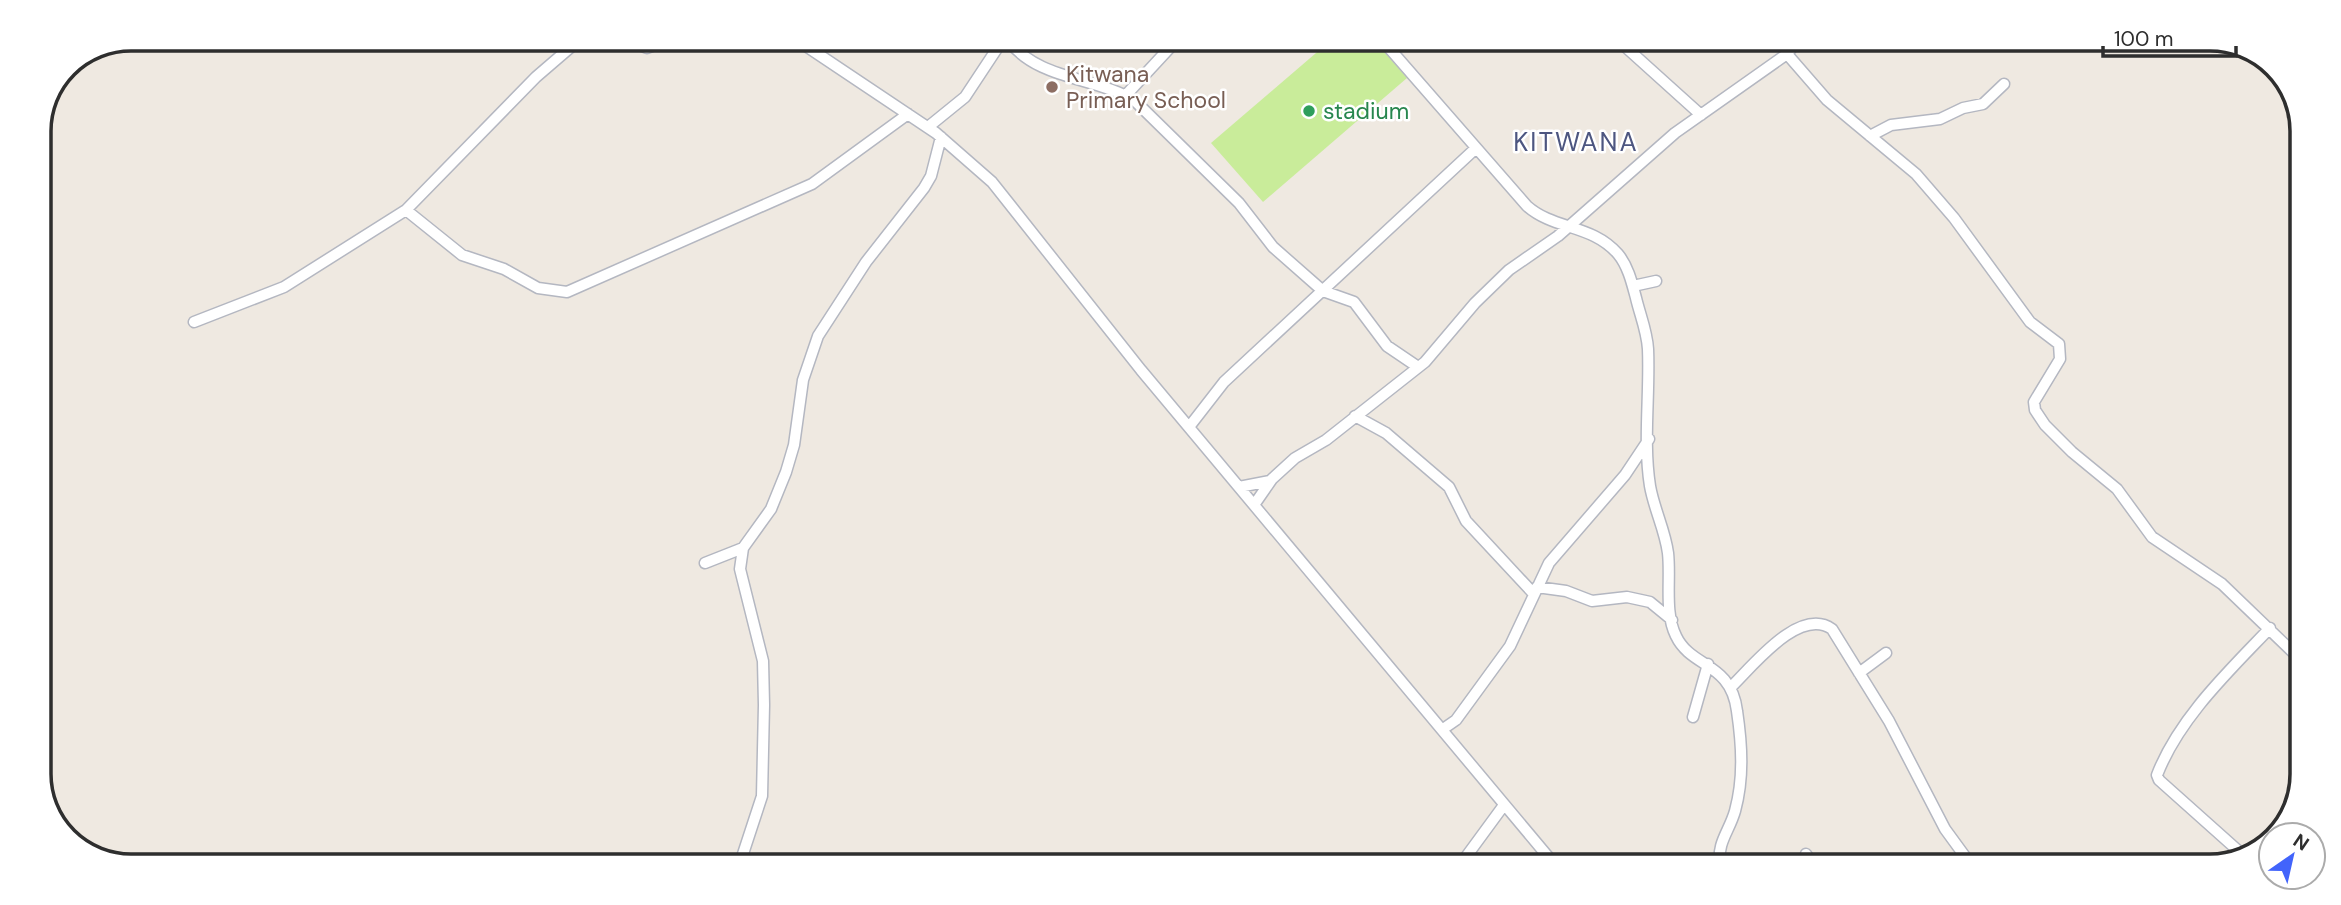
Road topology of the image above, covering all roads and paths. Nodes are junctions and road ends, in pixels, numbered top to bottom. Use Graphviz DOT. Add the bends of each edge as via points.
graph roads {
  1 [pos="567,51"];
  2 [pos="814,51"];
  3 [pos="995,51"];
  4 [pos="1022,51"];
  5 [pos="1167,51"];
  6 [pos="1392,51"];
  7 [pos="1630,51"];
  8 [pos="1789,51"];
  9 [pos="1787,54"];
  10 [pos="2004,85"];
  11 [pos="1126,95"];
  12 [pos="908,114"];
  13 [pos="1702,115"];
  14 [pos="928,127"];
  15 [pos="1870,136"];
  16 [pos="942,137"];
  17 [pos="1475,149"];
  18 [pos="406,209"];
  19 [pos="1568,225"];
  20 [pos="1656,281"];
  21 [pos="1633,286"];
  22 [pos="1323,291"];
  23 [pos="194,322"];
  24 [pos="1418,367"];
  25 [pos="1355,416"];
  26 [pos="1189,427"];
  27 [pos="1649,438"];
  28 [pos="1270,481"];
  29 [pos="1239,487"];
  30 [pos="1254,505"];
  31 [pos="743,548"];
  32 [pos="705,563"];
  33 [pos="1535,590"];
  34 [pos="1672,621"];
  35 [pos="2270,628"];
  36 [pos="2290,649"];
  37 [pos="1886,653"];
  38 [pos="1708,664"];
  39 [pos="1859,673"];
  40 [pos="1730,688"];
  41 [pos="1693,717"];
  42 [pos="1443,729"];
  43 [pos="1504,805"];
  44 [pos="2237,850"];
  45 [pos="743,854"];
  46 [pos="1468,854"];
  47 [pos="1546,854"];
  48 [pos="1720,854"];
  49 [pos="1963,854"];
  1 -- 18 [label="street"];
  2 -- 12 [label="street"];
  3 -- 14 [label="street" via="965,97"];
  4 -- 11 [label="street" via="1056,72"];
  5 -- 11 [label="street"];
  6 -- 17 [label="street"];
  7 -- 13 [label="street"];
  8 -- 9 [label="street"];
  9 -- 13 [label="street"];
  9 -- 15 [label="street" via="1827,100"];
  10 -- 15 [label="street" via="1983,104 1940,119 1891,125"];
  11 -- 22 [label="street" via="1239,203 1273,247"];
  12 -- 14 [label="street"];
  12 -- 18 [label="street" via="812,184 567,292 547,291 463,255"];
  13 -- 19 [label="street"];
  14 -- 16 [label="street"];
  15 -- 35 [label="street" via="1928,187 2030,322 2059,344 2060,359 2034,402 2039,416 2067,448 2117,489 2152,537 2222,584"];
  16 -- 26 [label="street" via="992,181"];
  16 -- 31 [label="street" via="924,188 866,262 817,336 803,380 786,472 771,509"];
  17 -- 19 [label="street" via="1540,218"];
  17 -- 22 [label="street"];
  18 -- 23 [label="street" via="284,287"];
  19 -- 21 [label="street" via="1588,230 1610,246"];
  19 -- 24 [label="street" via="1484,293 1438,350"];
  20 -- 21 [label="street"];
  21 -- 27 [label="street" via="1648,348"];
  22 -- 24 [label="street" via="1354,302 1387,346"];
  22 -- 26 [label="street" via="1224,382"];
  24 -- 25 [label="street"];
  25 -- 28 [label="street"];
  25 -- 33 [label="street" via="1379,427 1438,476 1455,496 1466,521"];
  26 -- 29 [label="street"];
  27 -- 33 [label="street" via="1616,486 1566,541"];
  27 -- 34 [label="street" via="1649,475 1668,554"];
  28 -- 29 [label="street"];
  28 -- 30 [label="street"];
  29 -- 30 [label="street"];
  30 -- 42 [label="street"];
  31 -- 32 [label="street"];
  31 -- 45 [label="street" via="740,569 763,661 764,705 762,796"];
  33 -- 34 [label="street" via="1566,591 1592,601 1627,597 1650,601"];
  33 -- 42 [label="street" via="1510,646 1456,720"];
  34 -- 38 [label="street" via="1681,645"];
  35 -- 36 [label="street"];
  35 -- 44 [label="street" via="2218,681 2157,775"];
  37 -- 39 [label="street"];
  38 -- 40 [label="street"];
  38 -- 41 [label="street"];
  39 -- 40 [label="street" via="1832,629 1818,622 1806,624 1771,646"];
  39 -- 49 [label="street"];
  40 -- 48 [label="street" via="1739,727 1741,785 1734,814 1720,841"];
  42 -- 43 [label="street"];
  43 -- 46 [label="street"];
  43 -- 47 [label="street"];
}
